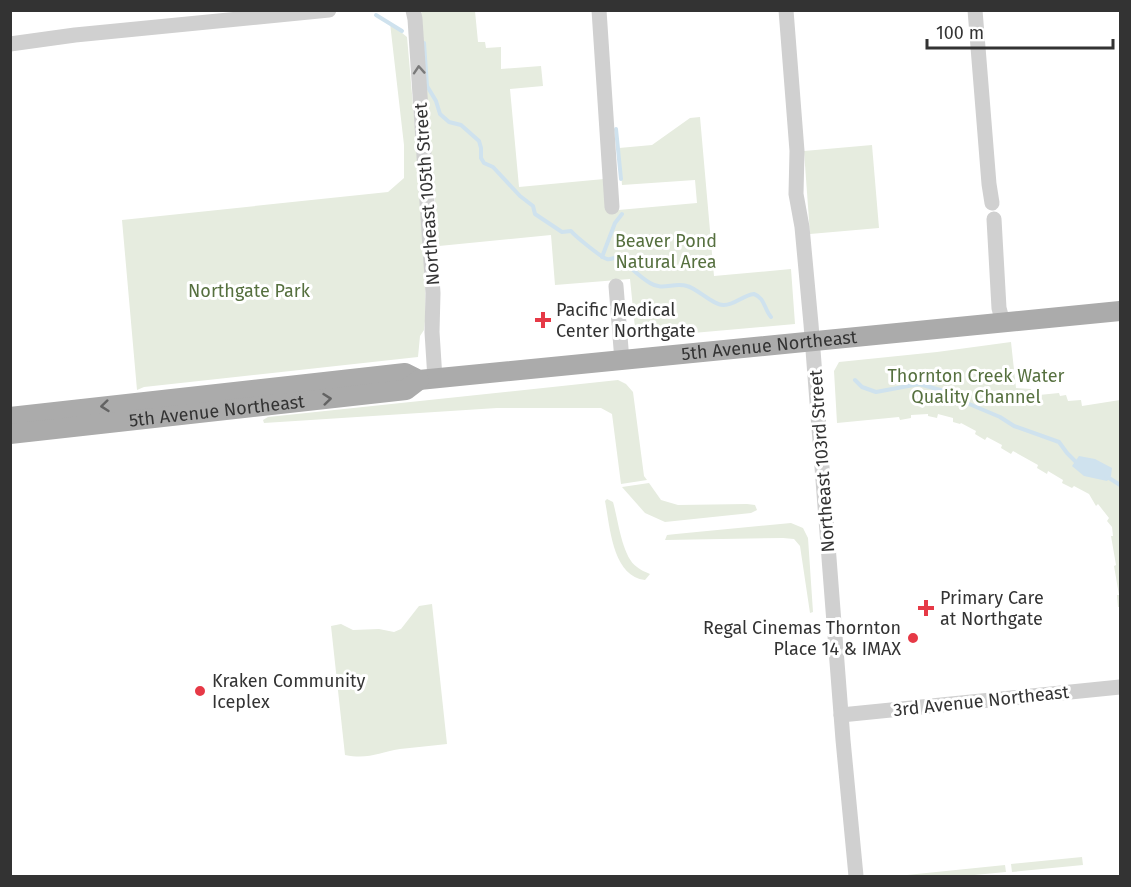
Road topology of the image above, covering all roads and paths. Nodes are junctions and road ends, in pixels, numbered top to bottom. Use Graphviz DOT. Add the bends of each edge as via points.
graph roads {
  1 [pos="329,10"];
  2 [pos="413,10"];
  3 [pos="599,10"];
  4 [pos="786,10"];
  5 [pos="975,10"];
  6 [pos="220,15"];
  7 [pos="10,44"];
  8 [pos="992,202"];
  9 [pos="612,207"];
  10 [pos="994,219"];
  11 [pos="616,286"];
  12 [pos="1120,311"];
  13 [pos="1003,323"];
  14 [pos="812,342"];
  15 [pos="622,361"];
  16 [pos="427,379"];
  17 [pos="10,417"];
  18 [pos="10,434"];
  19 [pos="1120,687"];
  20 [pos="841,715"];
  21 [pos="856,876"];
  1 -- 6 [label="street"];
  16 -- 2 [label="street, Northeast 105th Street, one-way" via="433,293"];
  3 -- 9 [label="street"];
  4 -- 14 [label="street, Northeast 103rd Street"];
  5 -- 8 [label="street"];
  6 -- 7 [label="street"];
  10 -- 13 [label="street"];
  11 -- 15 [label="street"];
  12 -- 13 [label="main road, 5th Avenue Northeast"];
  13 -- 14 [label="main road, 5th Avenue Northeast"];
  14 -- 15 [label="main road, 5th Avenue Northeast"];
  14 -- 20 [label="street, Northeast 103rd Street"];
  15 -- 16 [label="main road, 5th Avenue Northeast"];
  16 -- 17 [label="main road, 5th Avenue Northeast, one-way" via="405,373"];
  18 -- 16 [label="main road, 5th Avenue Northeast, one-way" via="406,390"];
  19 -- 20 [label="street, 3rd Avenue Northeast"];
  20 -- 21 [label="street, Northeast 103rd Street"];
}
